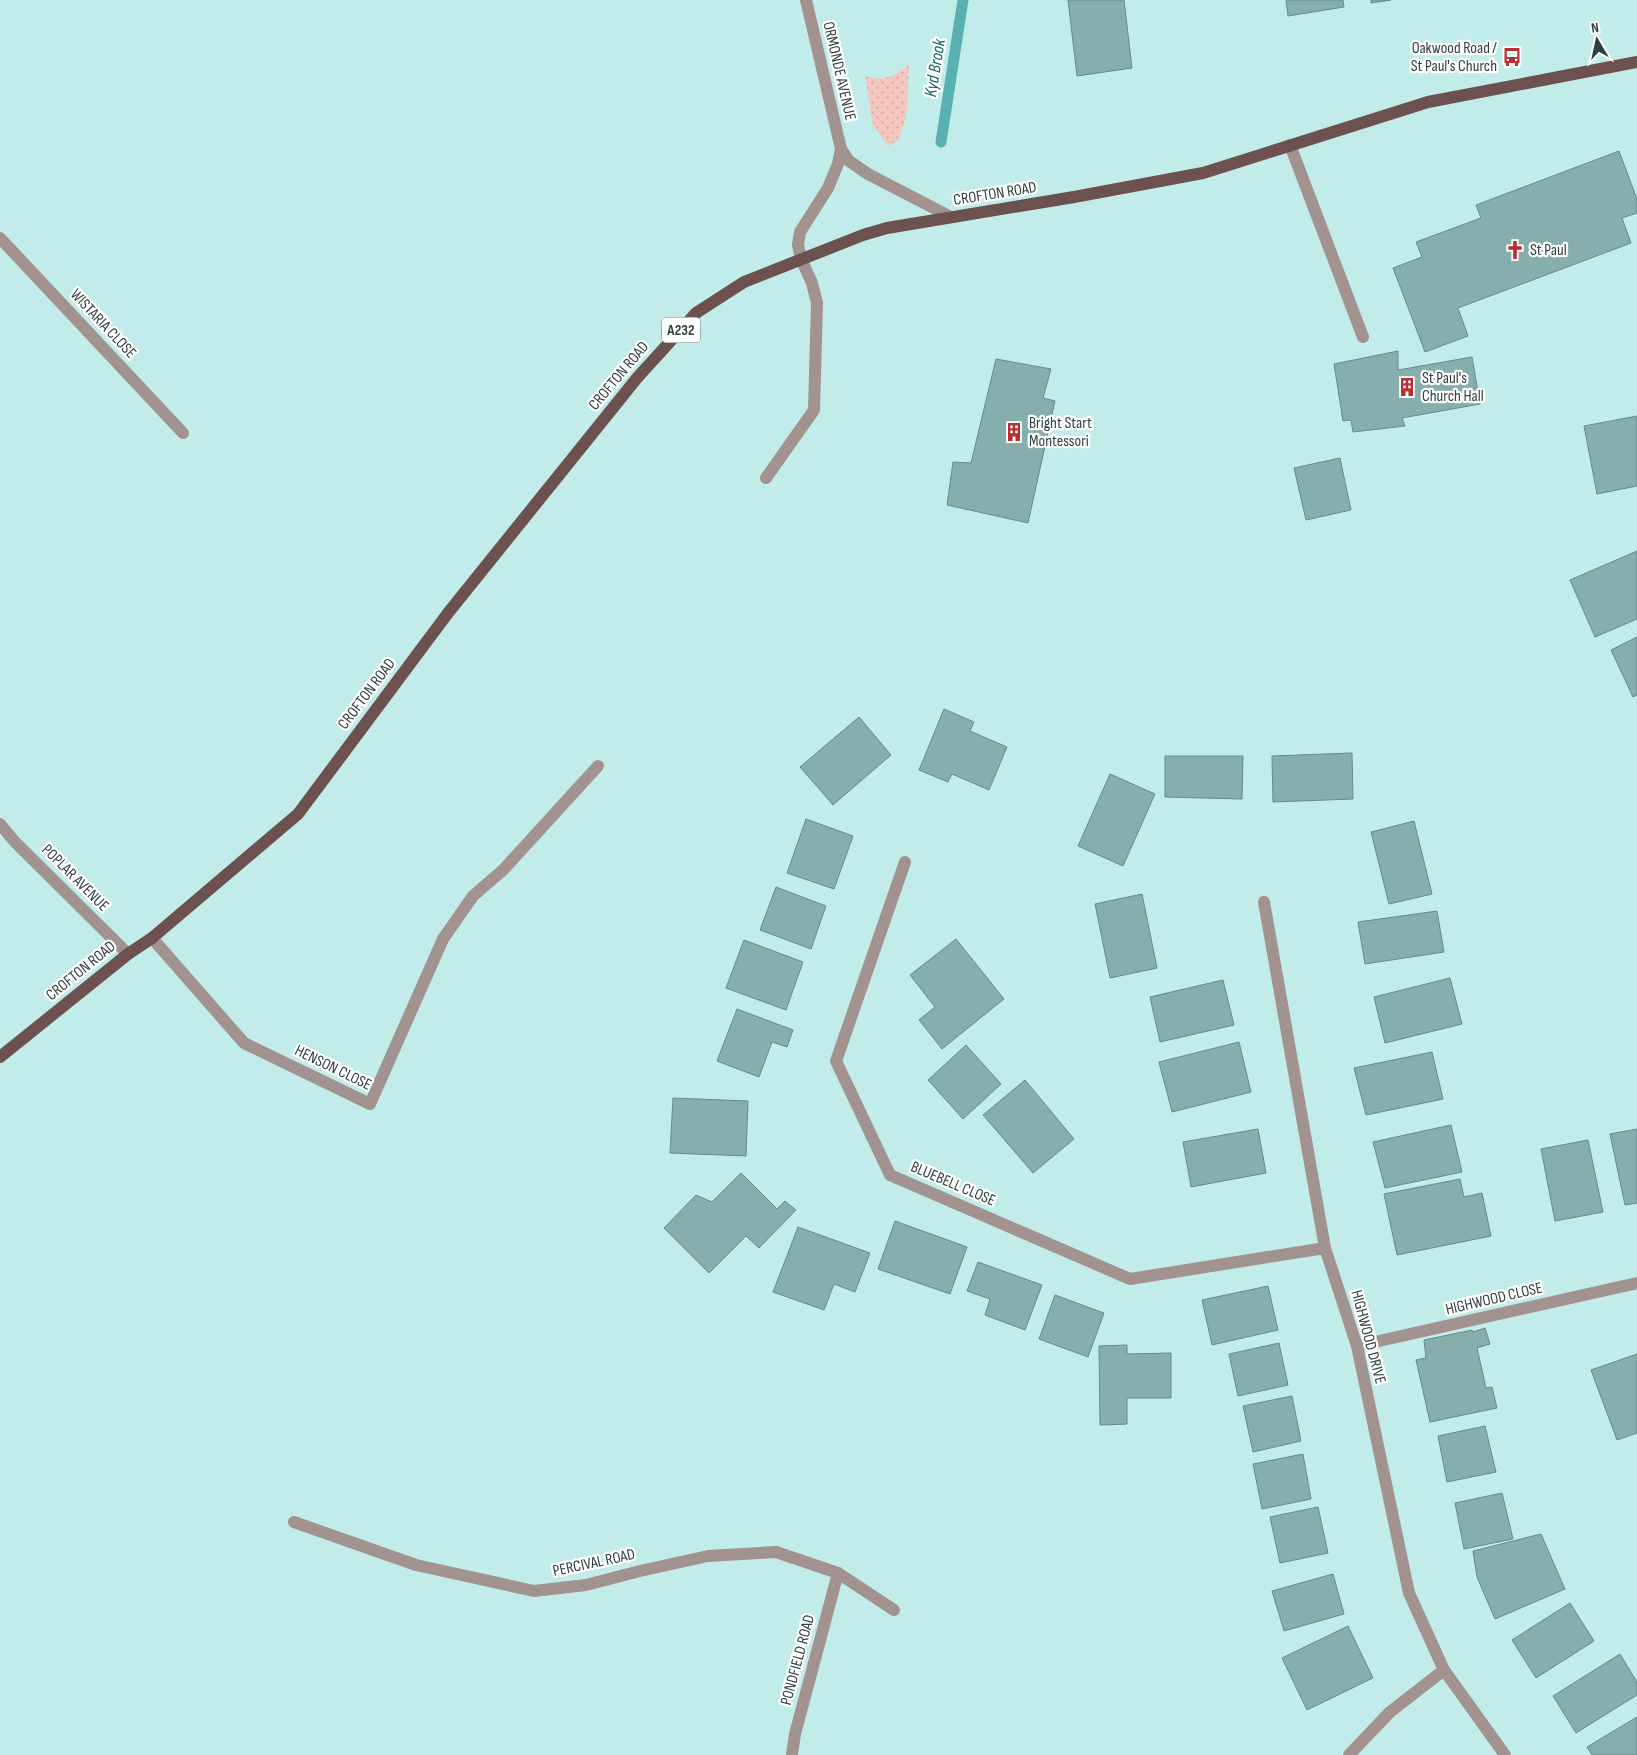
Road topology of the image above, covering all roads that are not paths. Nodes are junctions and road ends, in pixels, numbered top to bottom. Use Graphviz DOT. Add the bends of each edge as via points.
graph roads {
  1 [pos="806,0"];
  2 [pos="1637,62"];
  3 [pos="1290,145"];
  4 [pos="841,149"];
  5 [pos="951,217"];
  6 [pos="0,238"];
  7 [pos="801,259"];
  8 [pos="1363,337"];
  9 [pos="183,433"];
  10 [pos="766,478"];
  11 [pos="598,766"];
  12 [pos="0,824"];
  13 [pos="905,862"];
  14 [pos="1264,902"];
  15 [pos="152,938"];
  16 [pos="128,954"];
  17 [pos="0,1057"];
  18 [pos="1325,1248"];
  19 [pos="1637,1283"];
  20 [pos="1357,1346"];
  21 [pos="294,1522"];
  22 [pos="838,1573"];
  23 [pos="894,1610"];
  24 [pos="1444,1670"];
  25 [pos="792,1755"];
  26 [pos="1348,1755"];
  27 [pos="1505,1755"];
  1 -- 4 [label="street, ORMONDE AVENUE"];
  2 -- 3 [label="main road, CROFTON ROAD / A232" via="1428,102"];
  3 -- 5 [label="main road, CROFTON ROAD / A232" via="1204,173"];
  3 -- 8 [label="street"];
  4 -- 5 [label="street, ORMONDE AVENUE" via="849,161 868,174"];
  4 -- 7 [label="street, ORMONDE AVENUE" via="828,188 800,232"];
  5 -- 7 [label="main road, CROFTON ROAD / A232" via="887,228"];
  6 -- 9 [label="street, WISTARIA CLOSE"];
  7 -- 10 [label="street" via="817,303 814,410"];
  7 -- 15 [label="main road, CROFTON ROAD / A232" via="744,282 696,313 637,378 448,614 298,814"];
  11 -- 15 [label="street, HENSON CLOSE" via="503,870 473,896 443,939 370,1104 244,1043"];
  12 -- 16 [label="street, POPLAR AVENUE"];
  13 -- 18 [label="street, BLUEBELL CLOSE" via="836,1060 890,1175 1130,1279"];
  14 -- 18 [label="street, HIGHWOOD DRIVE"];
  15 -- 16 [label="main road, CROFTON ROAD / A232"];
  16 -- 17 [label="main road, CROFTON ROAD / A232"];
  18 -- 20 [label="street, HIGHWOOD DRIVE"];
  19 -- 20 [label="street, HIGHWOOD CLOSE"];
  20 -- 24 [label="street, HIGHWOOD DRIVE" via="1409,1593"];
  21 -- 22 [label="street, PERCIVAL ROAD" via="416,1565 534,1591 586,1585 708,1556 757,1553 776,1552"];
  22 -- 23 [label="street, PERCIVAL ROAD"];
  22 -- 25 [label="street, PONDFIELD ROAD"];
  24 -- 26 [label="street" via="1390,1712"];
  24 -- 27 [label="street, HIGHWOOD DRIVE"];
}
